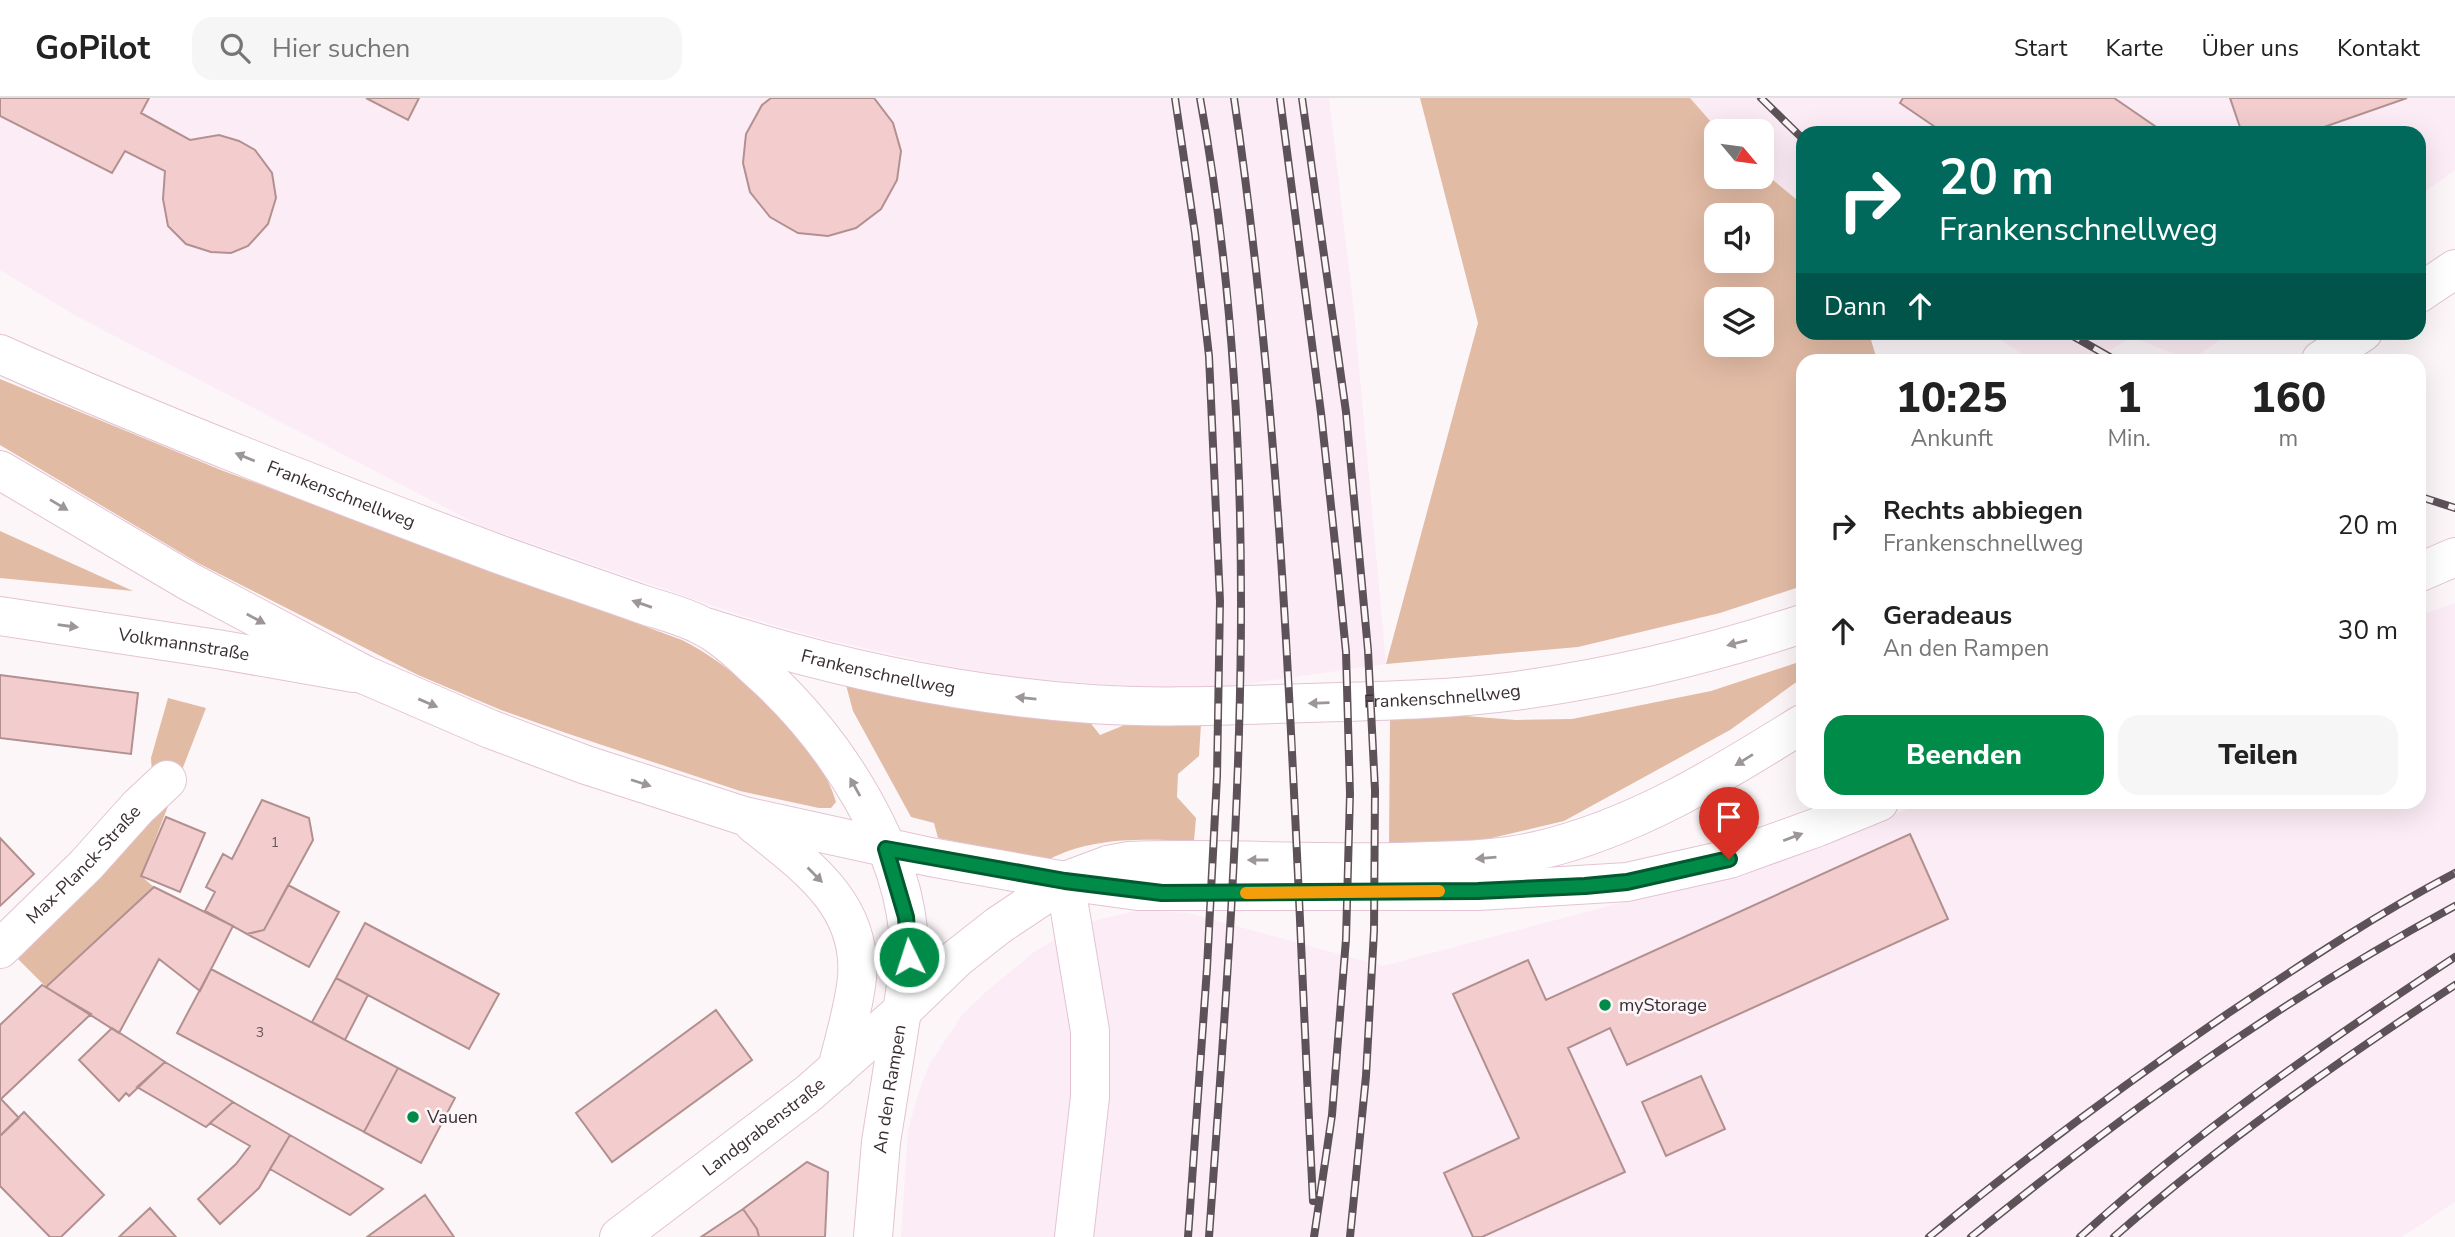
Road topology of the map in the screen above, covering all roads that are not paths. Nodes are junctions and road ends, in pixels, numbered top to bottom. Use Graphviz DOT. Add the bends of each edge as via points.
graph roads {
  1 [pos="2455,269"];
  2 [pos="2426,289"];
  3 [pos="2351,340"];
  4 [pos="0,354"];
  5 [pos="2330,354"];
  6 [pos="0,470"];
  7 [pos="2455,557"];
  8 [pos="2426,570"];
  9 [pos="0,617"];
  10 [pos="1796,626"];
  11 [pos="706,627"];
  12 [pos="365,675"];
  13 [pos="1796,728"];
  14 [pos="167,780"];
  15 [pos="1862,809"];
  16 [pos="744,816"];
  17 [pos="886,849"];
  18 [pos="1065,881"];
  19 [pos="0,949"];
  20 [pos="902,1012"];
  21 [pos="836,1069"];
  22 [pos="619,1237"];
  23 [pos="873,1237"];
  24 [pos="1074,1237"];
  1 -- 2 [label="main road"];
  3 -- 5 [label="main road"];
  11 -- 4 [label="main road, Frankenschnellweg, one-way" via="354,500"];
  6 -- 12 [label="main road, one-way" via="188,581"];
  7 -- 8 [label="main road"];
  9 -- 12 [label="main road, Volkmannstraße, one-way"];
  10 -- 11 [label="main road, Frankenschnellweg, one-way" via="1674,659 1515,691 1227,706 1094,704 964,690 872,674"];
  17 -- 11 [label="main road, one-way" via="841,763 811,724 769,680"];
  12 -- 16 [label="main road, one-way" via="574,761"];
  13 -- 18 [label="main road, An den Rampen, one-way" via="1689,792 1639,816 1534,852 1390,863 1129,861"];
  14 -- 19 [label="main road, Max-Planck-Straße"];
  18 -- 15 [label="main road, one-way" via="1162,893 1478,891 1627,882 1740,855"];
  16 -- 17 [label="main road"];
  16 -- 21 [label="main road, one-way" via="832,893 856,943 857,980"];
  17 -- 18 [label="main road"];
  17 -- 20 [label="main road" via="901,894 909,943"];
  18 -- 20 [label="main road, An den Rampen" via="957,958"];
  18 -- 24 [label="main road" via="1090,1031 1090,1097"];
  20 -- 21 [label="main road, Landgrabenstraße"];
  20 -- 23 [label="main road, An den Rampen" via="882,1135"];
  21 -- 22 [label="main road, Landgrabenstraße"];
}
